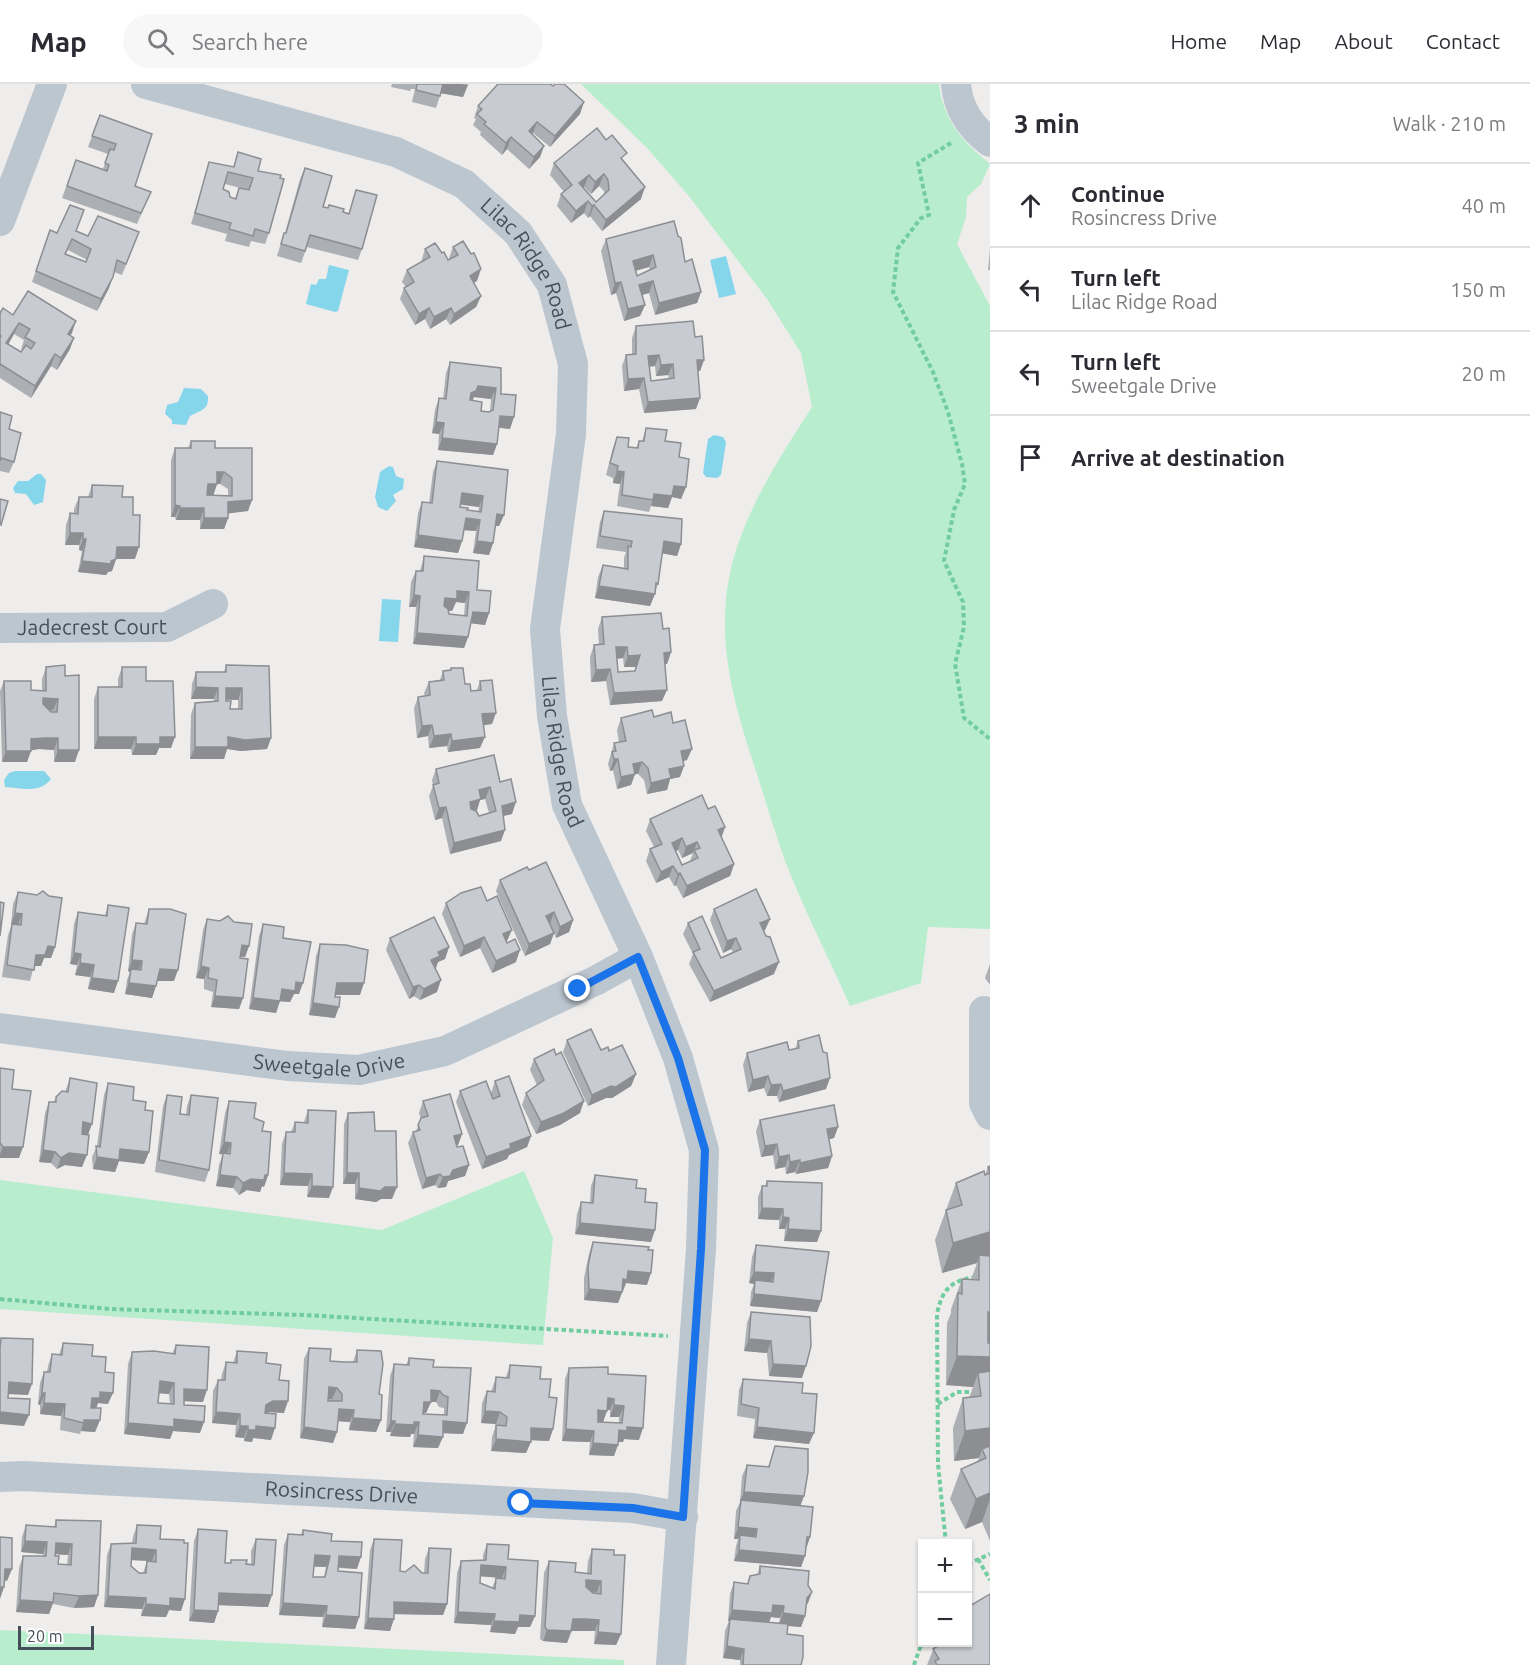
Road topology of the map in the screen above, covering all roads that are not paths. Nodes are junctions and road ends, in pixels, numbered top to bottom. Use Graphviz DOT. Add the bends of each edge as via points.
graph roads {
  1 [pos="52,84"];
  2 [pos="146,84"];
  3 [pos="956,84"];
  4 [pos="981,136"];
  5 [pos="0,221"];
  6 [pos="213,604"];
  7 [pos="0,628"];
  8 [pos="638,957"];
  9 [pos="984,1011"];
  10 [pos="0,1028"];
  11 [pos="990,1115"];
  12 [pos="0,1477"];
  13 [pos="683,1517"];
  14 [pos="671,1665"];
  1 -- 5 [label="street"];
  2 -- 8 [label="street, Lilac Ridge Road" via="396,152 464,184 518,233 552,285 573,364 570,434 545,629 552,716 567,805"];
  3 -- 4 [label="street" via="957,99"];
  6 -- 7 [label="street, Jadecrest Court" via="167,627"];
  8 -- 10 [label="street, Sweetgale Drive" via="445,1052 359,1070 288,1066"];
  8 -- 13 [label="street, Lilac Ridge Road" via="678,1058 705,1150"];
  9 -- 11 [label="street" via="984,1103"];
  12 -- 13 [label="street, Rosincress Drive" via="633,1508"];
  13 -- 14 [label="street, Lilac Ridge Road"];
}
